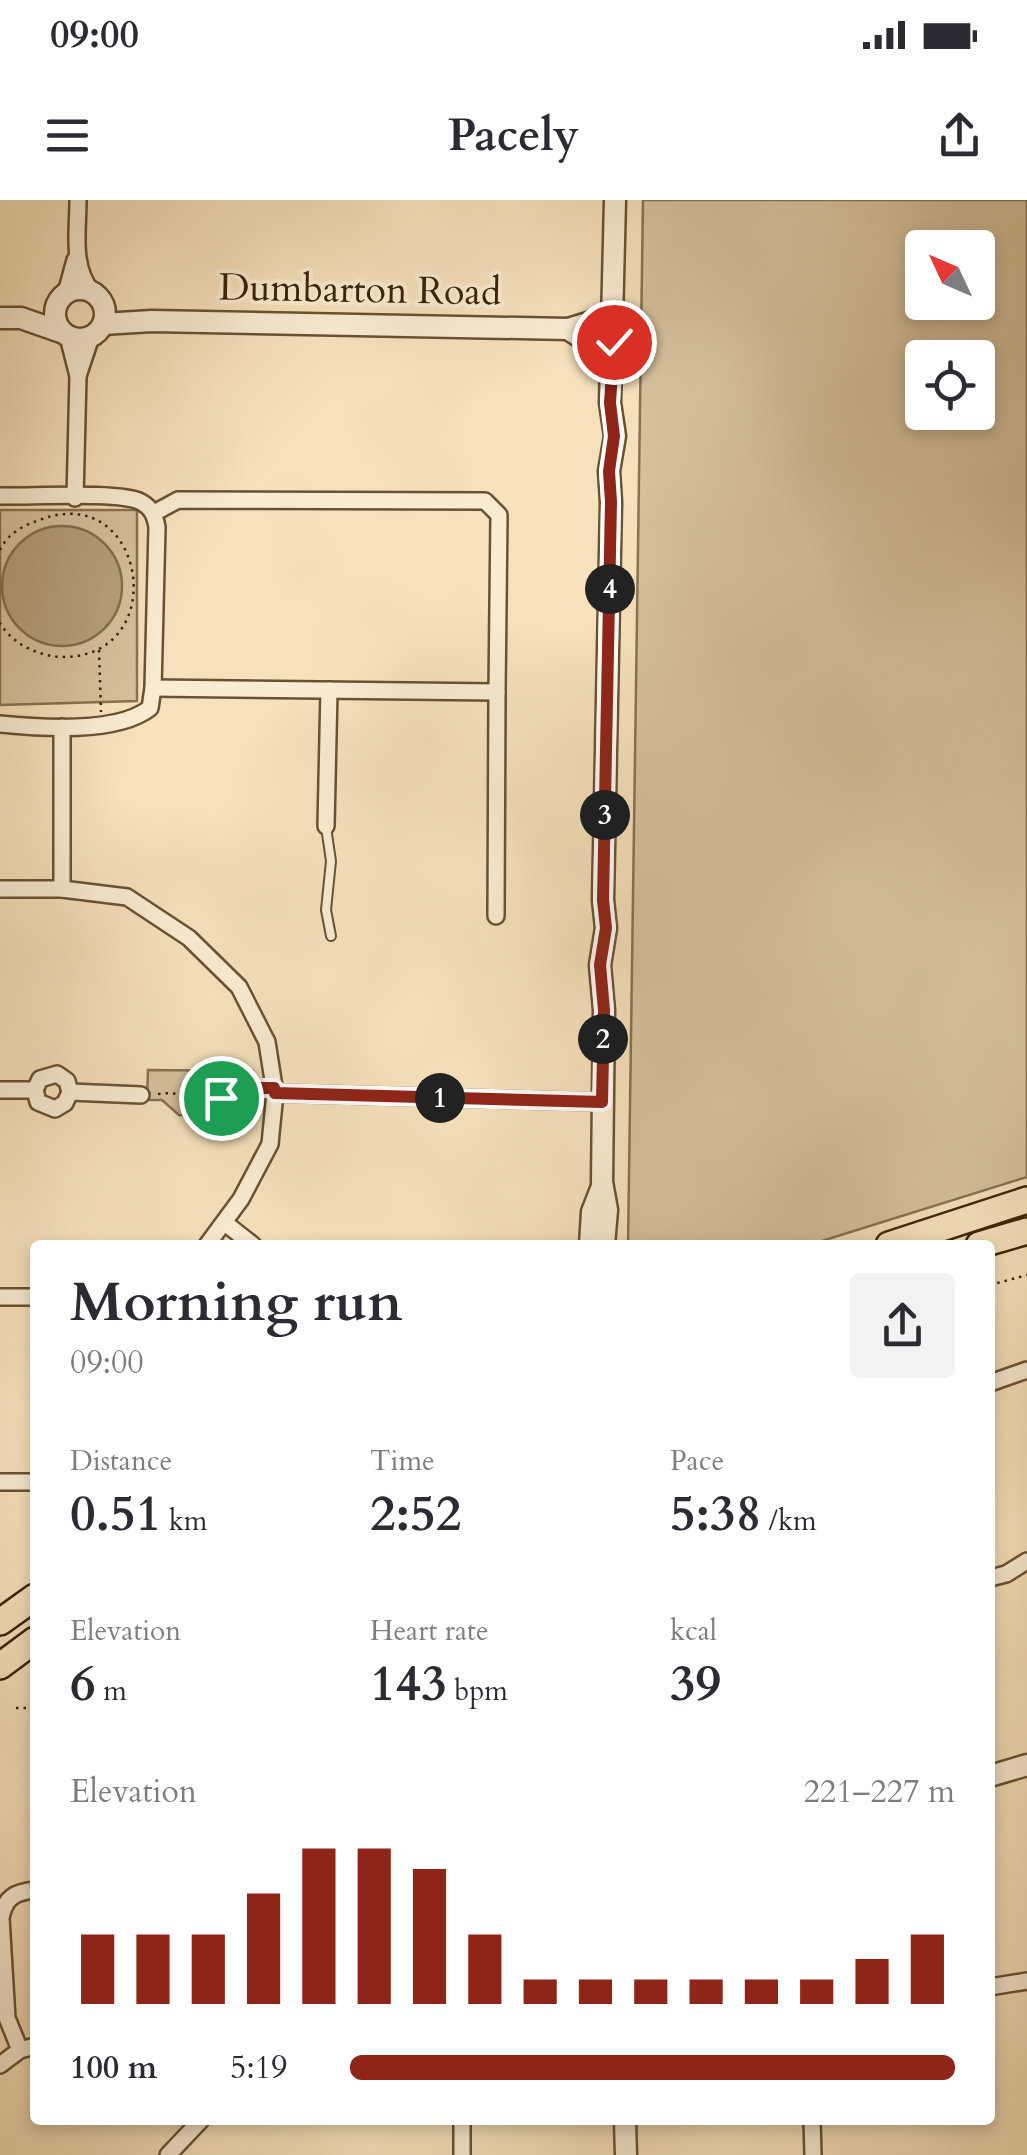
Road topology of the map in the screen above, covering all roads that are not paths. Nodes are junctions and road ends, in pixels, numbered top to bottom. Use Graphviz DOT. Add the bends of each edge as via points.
graph roads {
  1 [pos="78,200"];
  2 [pos="615,200"];
  3 [pos="77,252"];
  4 [pos="61,300"];
  5 [pos="98,314"];
  6 [pos="11,318"];
  7 [pos="613,320"];
  8 [pos="568,329"];
  9 [pos="65,334"];
  10 [pos="614,342"];
  11 [pos="78,376"];
  12 [pos="0,496"];
  13 [pos="74,498"];
  14 [pos="154,513"];
  15 [pos="153,688"];
  16 [pos="328,690"];
  17 [pos="497,692"];
  18 [pos="0,724"];
  19 [pos="62,727"];
  20 [pos="326,826"];
  21 [pos="0,888"];
  22 [pos="62,889"];
  23 [pos="496,916"];
  24 [pos="332,936"];
  25 [pos="0,1090"];
  26 [pos="275,1090"];
  27 [pos="142,1095"];
  28 [pos="602,1102"];
  29 [pos="602,1186"];
  30 [pos="1027,1200"];
  31 [pos="226,1223"];
  32 [pos="1027,1231"];
  33 [pos="211,1240"];
  34 [pos="246,1240"];
  35 [pos="590,1240"];
  36 [pos="604,1240"];
  37 [pos="904,1240"];
  38 [pos="995,1240"];
  39 [pos="0,1296"];
  40 [pos="30,1297"];
  41 [pos="1027,1370"];
  42 [pos="995,1381"];
  43 [pos="0,1482"];
  44 [pos="30,1482"];
  45 [pos="1027,1561"];
  46 [pos="995,1577"];
  47 [pos="30,1601"];
  48 [pos="0,1622"];
  49 [pos="30,1644"];
  50 [pos="0,1666"];
  51 [pos="1027,1765"];
  52 [pos="995,1775"];
  53 [pos="30,1891"];
  54 [pos="1027,1980"];
  55 [pos="995,1986"];
  56 [pos="28,2048"];
  57 [pos="0,2065"];
  58 [pos="190,2125"];
  59 [pos="462,2125"];
  60 [pos="625,2125"];
  61 [pos="812,2125"];
  62 [pos="168,2155"];
  63 [pos="462,2155"];
  64 [pos="626,2155"];
  65 [pos="813,2155"];
  1 -- 3 [label="street"];
  2 -- 7 [label="street"];
  3 -- 4 [label="street"];
  3 -- 5 [label="street"];
  4 -- 5 [label="street, Dumbarton Road" via="74,289"];
  4 -- 6 [label="street, Dumbarton Road"];
  4 -- 9 [label="street" via="56,324"];
  5 -- 8 [label="street, Dumbarton Road" via="152,322"];
  5 -- 9 [label="street, Dumbarton Road"];
  5 -- 11 [label="street"];
  6 -- 9 [label="street, Dumbarton Road"];
  7 -- 8 [label="street, Dumbarton Road"];
  7 -- 10 [label="street"];
  8 -- 10 [label="street, Dumbarton Road" via="588,342"];
  9 -- 11 [label="street"];
  10 -- 28 [label="street"];
  11 -- 13 [label="street"];
  12 -- 13 [label="street"];
  13 -- 14 [label="street" via="139,501"];
  14 -- 15 [label="street"];
  14 -- 17 [label="street" via="178,500 485,501 499,515"];
  15 -- 16 [label="street"];
  15 -- 19 [label="street" via="150,708 138,718"];
  16 -- 17 [label="street"];
  16 -- 20 [label="street"];
  17 -- 23 [label="street"];
  18 -- 19 [label="street"];
  19 -- 22 [label="street"];
  20 -- 24 [label="lane"];
  21 -- 22 [label="street"];
  22 -- 26 [label="street" via="127,896 188,938 240,987 267,1042"];
  25 -- 27 [label="street" via="35,1090 48,1108 66,1103 70,1092"];
  26 -- 28 [label="street"];
  26 -- 31 [label="street" via="270,1144"];
  28 -- 29 [label="street"];
  29 -- 35 [label="street"];
  29 -- 36 [label="street"];
  30 -- 37 [label="main road"];
  31 -- 33 [label="street"];
  31 -- 34 [label="street"];
  32 -- 38 [label="main road"];
  39 -- 40 [label="street"];
  41 -- 42 [label="street"];
  43 -- 44 [label="street"];
  45 -- 46 [label="street"];
  47 -- 48 [label="main road"];
  49 -- 50 [label="main road"];
  51 -- 52 [label="street"];
  53 -- 56 [label="street" via="17,1892 1,1918 7,2018"];
  54 -- 55 [label="street"];
  56 -- 57 [label="street"];
  58 -- 62 [label="street"];
  59 -- 63 [label="street"];
  60 -- 64 [label="street"];
  61 -- 65 [label="street"];
}
